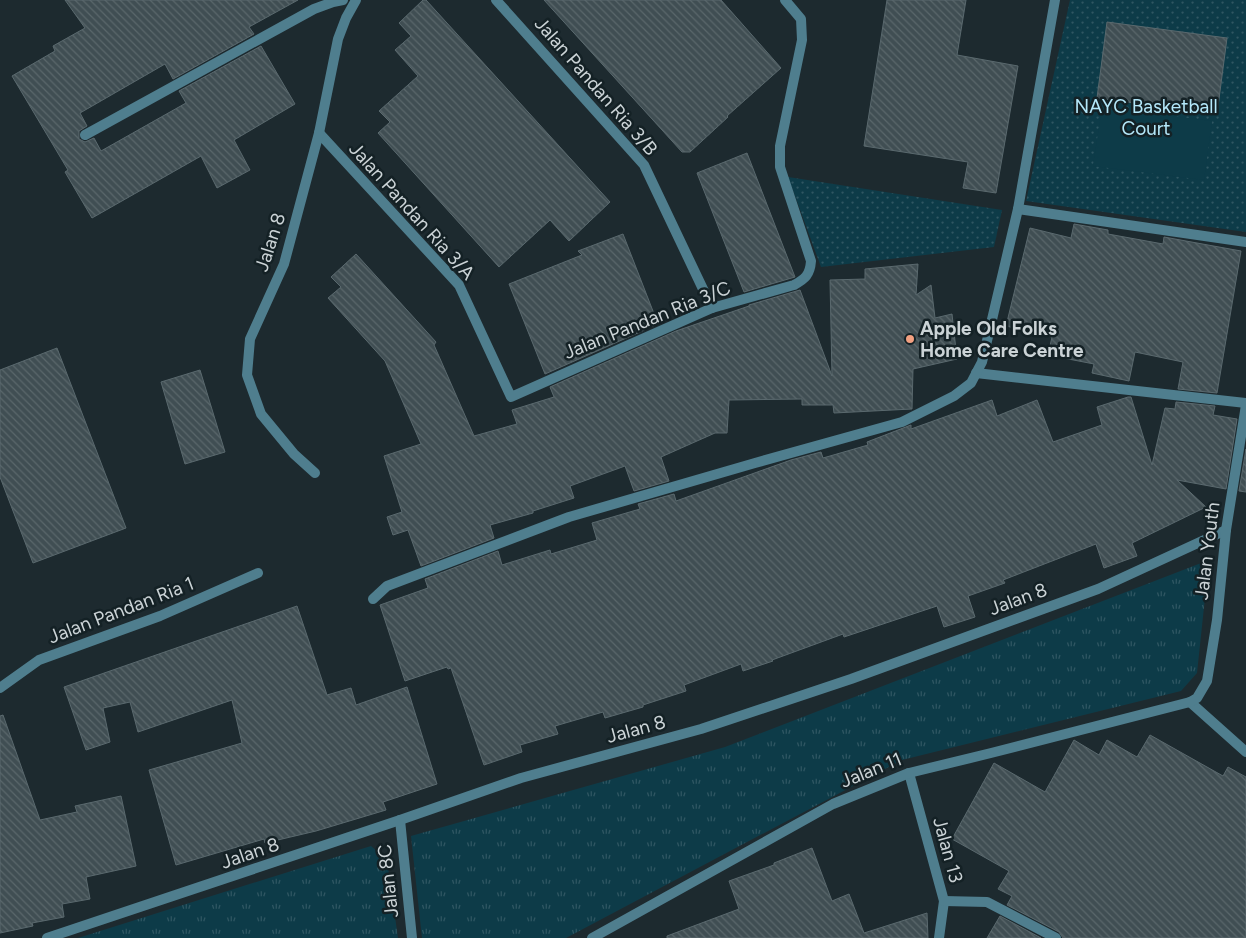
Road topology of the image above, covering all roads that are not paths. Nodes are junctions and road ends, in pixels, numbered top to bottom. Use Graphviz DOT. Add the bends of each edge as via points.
graph roads {
  1 [pos="343,0"];
  2 [pos="356,0"];
  3 [pos="496,0"];
  4 [pos="785,0"];
  5 [pos="1055,0"];
  6 [pos="319,133"];
  7 [pos="85,134"];
  8 [pos="1018,209"];
  9 [pos="1246,242"];
  10 [pos="712,308"];
  11 [pos="976,373"];
  12 [pos="511,397"];
  13 [pos="1246,404"];
  14 [pos="315,473"];
  15 [pos="1226,530"];
  16 [pos="258,572"];
  17 [pos="373,598"];
  18 [pos="0,686"];
  19 [pos="1193,700"];
  20 [pos="1246,752"];
  21 [pos="909,772"];
  22 [pos="400,820"];
  23 [pos="944,901"];
  24 [pos="47,938"];
  25 [pos="412,938"];
  26 [pos="592,938"];
  27 [pos="939,938"];
  28 [pos="1056,938"];
  1 -- 7 [label="street" via="314,9"];
  2 -- 6 [label="street, Jalan 8" via="338,39"];
  3 -- 10 [label="street, Jalan Pandan Ria 3/B" via="644,165"];
  4 -- 10 [label="street, Jalan Pandan Ria 3/C" via="801,19 802,40 780,146 780,167 810,270 806,278 794,285"];
  5 -- 8 [label="street"];
  6 -- 12 [label="street, Jalan Pandan Ria 3/A" via="459,285"];
  6 -- 14 [label="street, Jalan 8" via="284,264 250,339 247,376 261,414 294,454"];
  8 -- 9 [label="street"];
  8 -- 11 [label="street" via="982,362"];
  10 -- 12 [label="street, Jalan Pandan Ria 3/C"];
  11 -- 13 [label="street"];
  11 -- 17 [label="street" via="971,383 954,396 902,422 569,517 386,586"];
  13 -- 15 [label="street, Jalan Youth"];
  15 -- 19 [label="street, Jalan Youth" via="1207,680"];
  15 -- 22 [label="street, Jalan 8" via="1098,589 851,679 701,729 521,778"];
  16 -- 18 [label="street, Jalan Pandan Ria 1" via="160,616 39,660"];
  19 -- 20 [label="street"];
  19 -- 21 [label="street, Jalan 11"];
  21 -- 23 [label="street, Jalan 13"];
  21 -- 26 [label="street, Jalan 11" via="834,804"];
  22 -- 24 [label="street, Jalan 8"];
  22 -- 25 [label="street, Jalan 8C"];
  23 -- 27 [label="street, Jalan 13"];
  23 -- 28 [label="street" via="988,902"];
}
